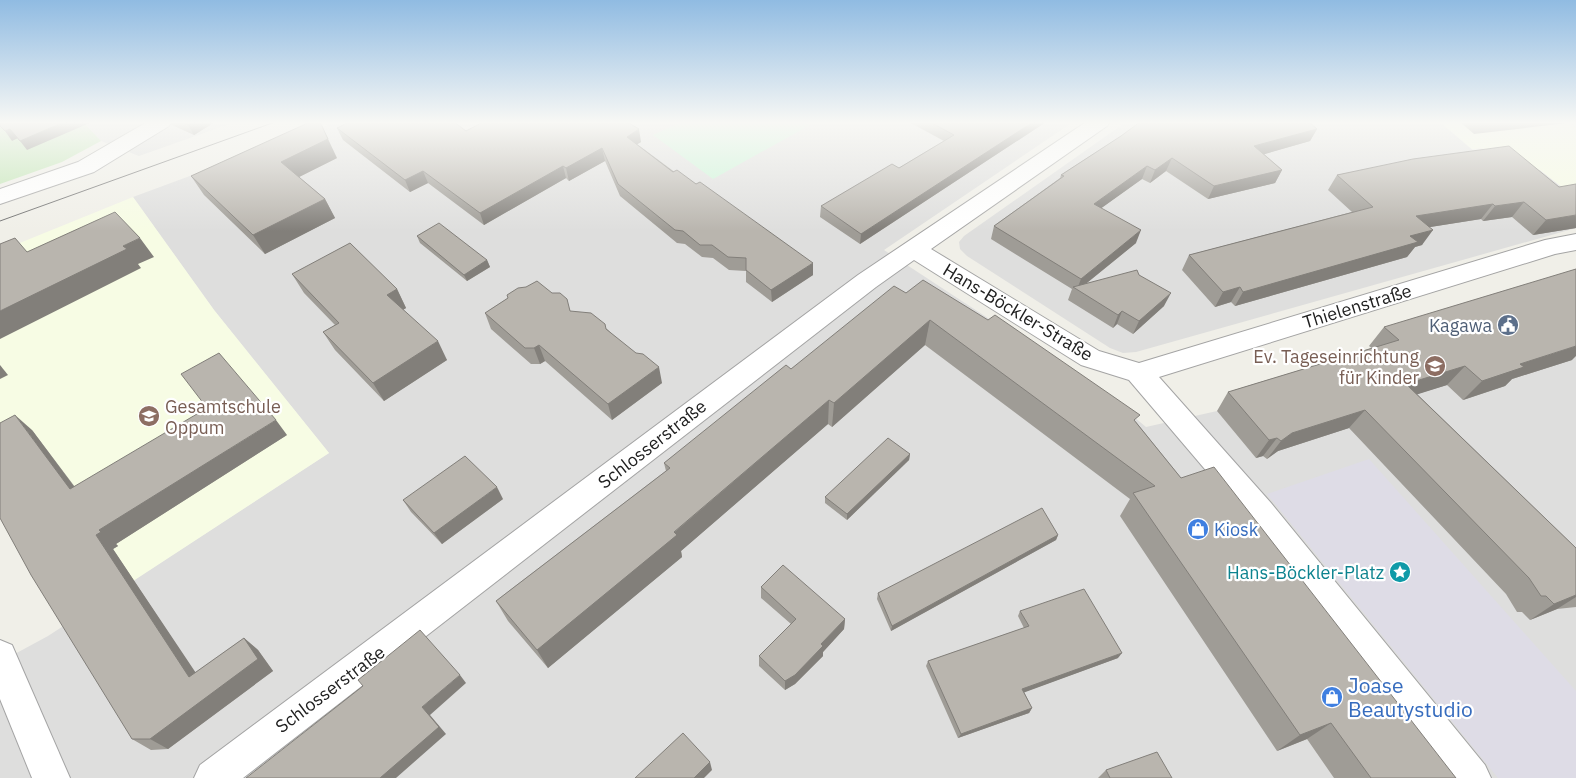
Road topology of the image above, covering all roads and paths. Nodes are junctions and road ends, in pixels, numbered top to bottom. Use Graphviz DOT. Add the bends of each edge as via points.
graph roads {
  1 [pos="101,158"];
  2 [pos="1047,158"];
  3 [pos="0,197"];
  4 [pos="1576,242"];
  5 [pos="914,249"];
  6 [pos="1139,373"];
  7 [pos="0,657"];
  8 [pos="51,778"];
  9 [pos="213,778"];
  10 [pos="1472,778"];
  1 -- 3 [label="street" via="86,167"];
  2 -- 5 [label="street, Schlosserstraße"];
  4 -- 6 [label="street, Thielenstraße"];
  5 -- 6 [label="street, Hans-Böckler-Straße" via="1090,358"];
  5 -- 9 [label="street, Schlosserstraße" via="731,383"];
  6 -- 10 [label="street" via="1260,512"];
  7 -- 8 [label="street"];
}
